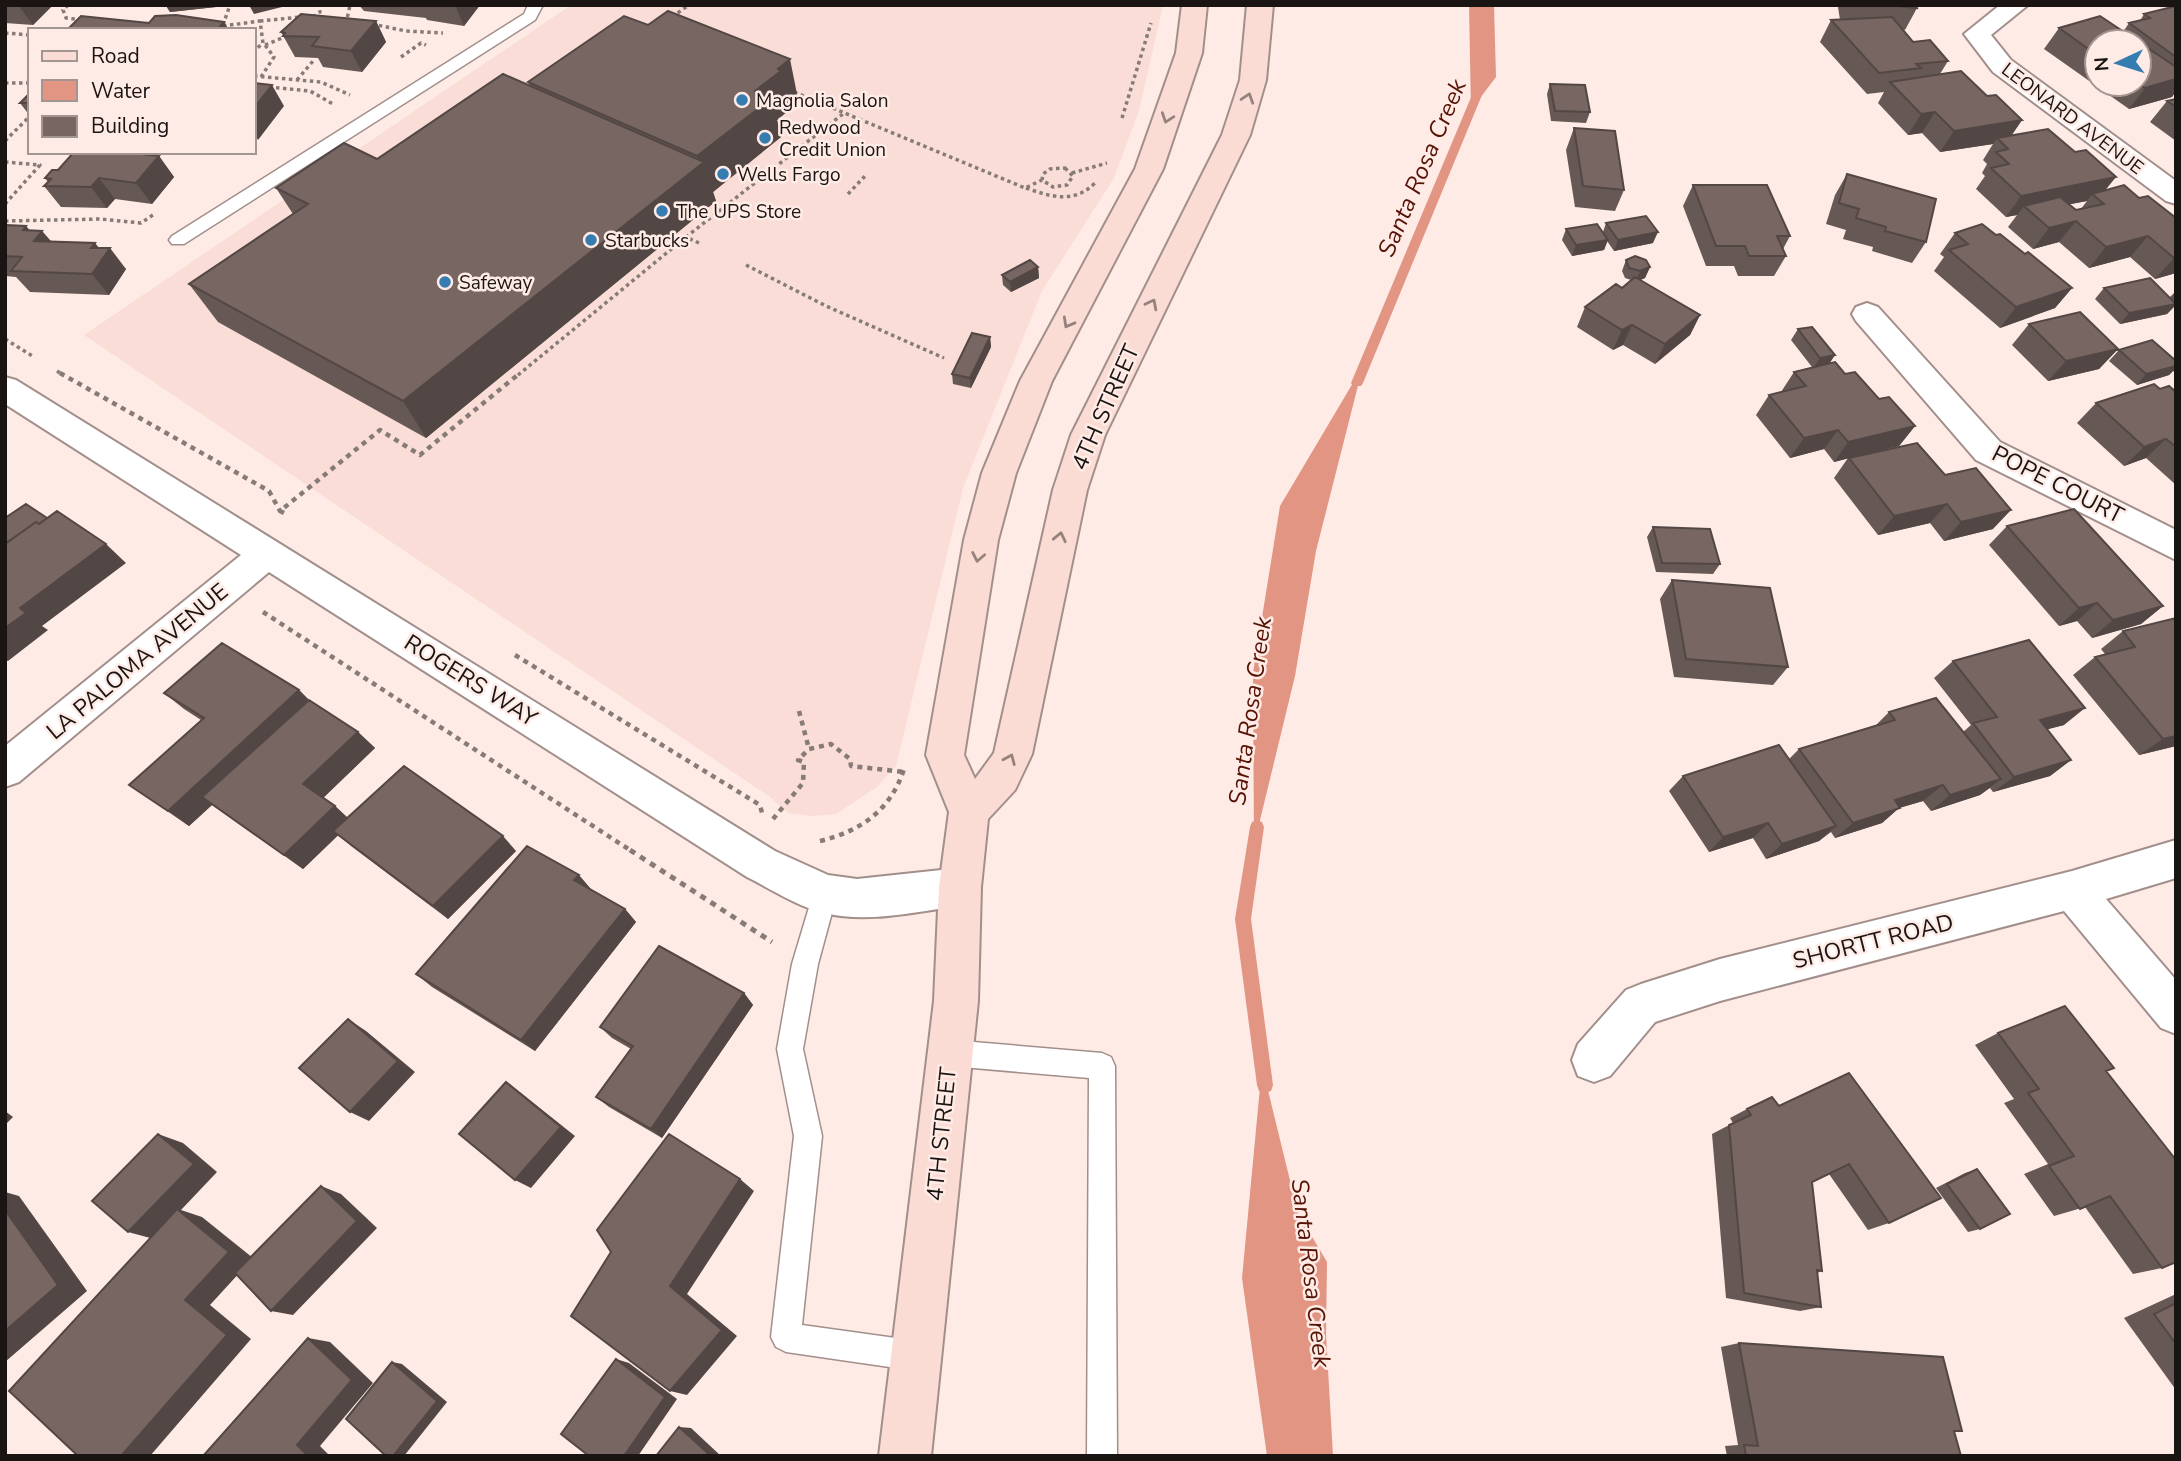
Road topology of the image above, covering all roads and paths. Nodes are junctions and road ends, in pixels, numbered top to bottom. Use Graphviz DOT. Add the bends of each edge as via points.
graph roads {
  1 [pos="68,5"];
  2 [pos="230,5"];
  3 [pos="318,5"];
  4 [pos="351,5"];
  5 [pos="536,5"];
  6 [pos="689,5"];
  7 [pos="1195,5"];
  8 [pos="1260,5"];
  9 [pos="2016,5"];
  10 [pos="1152,18"];
  11 [pos="309,19"];
  12 [pos="337,19"];
  13 [pos="260,21"];
  14 [pos="360,21"];
  15 [pos="322,22"];
  16 [pos="683,23"];
  17 [pos="80,28"];
  18 [pos="5,33"];
  19 [pos="428,33"];
  20 [pos="454,34"];
  21 [pos="28,35"];
  22 [pos="288,36"];
  23 [pos="421,43"];
  24 [pos="264,44"];
  25 [pos="256,50"];
  26 [pos="313,61"];
  27 [pos="256,76"];
  28 [pos="261,76"];
  29 [pos="297,81"];
  30 [pos="5,83"];
  31 [pos="28,83"];
  32 [pos="265,86"];
  33 [pos="790,90"];
  34 [pos="349,94"];
  35 [pos="845,112"];
  36 [pos="377,113"];
  37 [pos="28,118"];
  38 [pos="1121,122"];
  39 [pos="5,141"];
  40 [pos="1110,154"];
  41 [pos="5,162"];
  42 [pos="779,164"];
  43 [pos="1106,165"];
  44 [pos="788,167"];
  45 [pos="1072,173"];
  46 [pos="865,176"];
  47 [pos="1042,180"];
  48 [pos="1093,187"];
  49 [pos="1025,188"];
  50 [pos="848,194"];
  51 [pos="2176,195"];
  52 [pos="1087,198"];
  53 [pos="5,204"];
  54 [pos="164,208"];
  55 [pos="5,221"];
  56 [pos="686,237"];
  57 [pos="178,240"];
  58 [pos="699,243"];
  59 [pos="746,265"];
  60 [pos="1867,314"];
  61 [pos="5,339"];
  62 [pos="944,358"];
  63 [pos="40,360"];
  64 [pos="51,368"];
  65 [pos="5,388"];
  66 [pos="280,511"];
  67 [pos="290,517"];
  68 [pos="2176,546"];
  69 [pos="269,552"];
  70 [pos="251,615"];
  71 [pos="505,649"];
  72 [pos="799,711"];
  73 [pos="809,749"];
  74 [pos="904,762"];
  75 [pos="5,770"];
  76 [pos="904,772"];
  77 [pos="968,812"];
  78 [pos="763,816"];
  79 [pos="766,828"];
  80 [pos="814,841"];
  81 [pos="2176,859"];
  82 [pos="960,887"];
  83 [pos="2072,890"];
  84 [pos="825,894"];
  85 [pos="805,964"];
  86 [pos="2176,1013"];
  87 [pos="950,1053"];
  88 [pos="1594,1059"];
  89 [pos="917,1356"];
  90 [pos="905,1456"];
  91 [pos="1102,1456"];
  1 -- 17 [label="path" via="63,10 66,18 87,20"];
  2 -- 13 [label="path" via="222,26"];
  3 -- 11 [label="path" via="320,12"];
  4 -- 12 [label="path" via="347,19"];
  5 -- 36 [label="lane" via="530,16"];
  6 -- 16 [label="path" via="670,19"];
  7 -- 77 [label="main road, 4TH STREET, one-way" via="1189,53 1149,169 1036,381 999,473 981,540 945,755"];
  77 -- 8 [label="main road, 4TH STREET, one-way" via="1001,778 1013,754 1070,490 1088,435 1236,135 1253,80"];
  9 -- 51 [label="street, LEONARD AVENUE" via="1977,34 2002,66"];
  10 -- 38 [label="path"];
  11 -- 13 [label="path" via="293,16"];
  11 -- 15 [label="path"];
  13 -- 24 [label="path"];
  14 -- 19 [label="path"];
  18 -- 21 [label="path"];
  19 -- 20 [label="path"];
  19 -- 23 [label="path"];
  22 -- 24 [label="path"];
  24 -- 25 [label="path"];
  24 -- 28 [label="path" via="274,57"];
  26 -- 29 [label="path"];
  27 -- 28 [label="path"];
  28 -- 29 [label="path"];
  29 -- 34 [label="path" via="320,82"];
  30 -- 31 [label="path"];
  32 -- 34 [label="path" via="310,91 333,104"];
  33 -- 35 [label="path"];
  34 -- 36 [label="path"];
  35 -- 42 [label="path"];
  35 -- 49 [label="path"];
  36 -- 57 [label="lane"];
  37 -- 39 [label="path"];
  40 -- 43 [label="path"];
  41 -- 53 [label="path" via="40,165"];
  42 -- 44 [label="path"];
  42 -- 56 [label="path"];
  43 -- 45 [label="path"];
  43 -- 48 [label="path"];
  45 -- 47 [label="path" via="1060,167 1050,169"];
  45 -- 47 [label="path" via="1071,183 1063,186"];
  46 -- 50 [label="path"];
  47 -- 49 [label="path"];
  48 -- 49 [label="path" via="1062,199"];
  48 -- 52 [label="path"];
  54 -- 55 [label="path" via="141,223"];
  56 -- 58 [label="path"];
  56 -- 66 [label="path" via="420,455 380,430"];
  59 -- 62 [label="path"];
  60 -- 68 [label="street, POPE COURT" via="1988,451"];
  61 -- 63 [label="path"];
  64 -- 66 [label="path" via="269,491"];
  65 -- 69 [label="street, ROGERS WAY"];
  66 -- 67 [label="path"];
  69 -- 75 [label="street, LA PALOMA AVENUE"];
  69 -- 84 [label="street, ROGERS WAY" via="761,864"];
  70 -- 85 [label="path" via="264,611"];
  71 -- 78 [label="path" via="760,805"];
  72 -- 73 [label="path"];
  73 -- 76 [label="path" via="831,744 850,759 851,766"];
  73 -- 79 [label="path" via="798,760 804,762 803,783"];
  74 -- 76 [label="path"];
  76 -- 80 [label="path" via="893,795 865,825"];
  77 -- 82 [label="main road, 4TH STREET"];
  81 -- 83 [label="street, SHORTT ROAD"];
  82 -- 84 [label="street, ROGERS WAY" via="857,898"];
  82 -- 87 [label="main road, 4TH STREET"];
  83 -- 86 [label="street"];
  83 -- 88 [label="street, SHORTT ROAD" via="1720,980 1641,1005"];
  84 -- 85 [label="lane"];
  85 -- 89 [label="lane" via="790,1049 808,1136 786,1337"];
  87 -- 89 [label="main road, 4TH STREET"];
  87 -- 91 [label="lane" via="1102,1066"];
  89 -- 90 [label="main road, 4TH STREET"];
}
